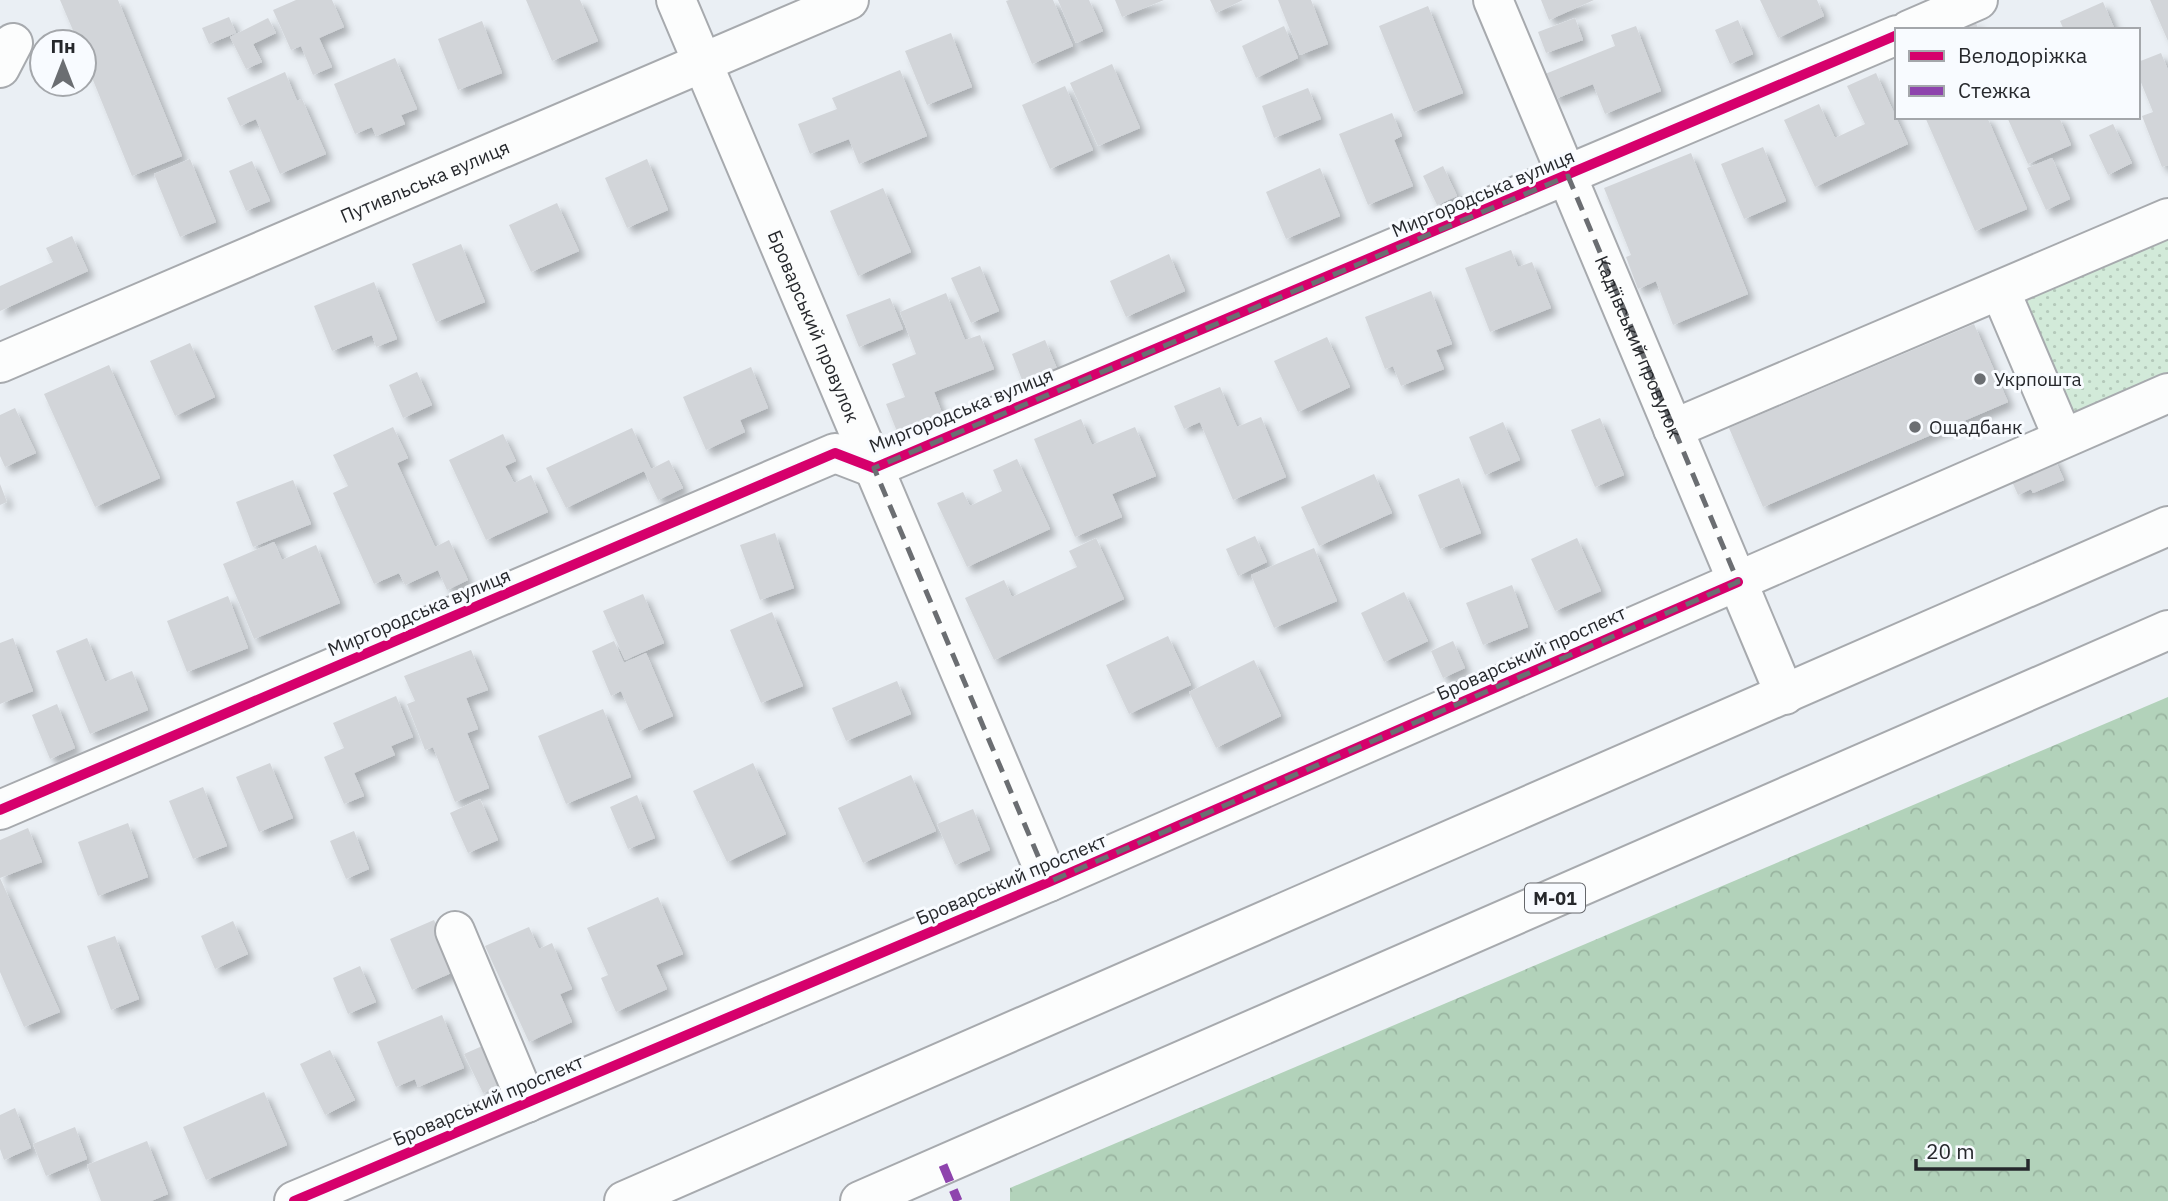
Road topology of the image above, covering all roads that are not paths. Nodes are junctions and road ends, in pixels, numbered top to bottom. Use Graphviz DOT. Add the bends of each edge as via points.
graph roads {
  1 [pos="676,0"];
  2 [pos="849,0"];
  3 [pos="1493,0"];
  4 [pos="1979,0"];
  5 [pos="1914,28"];
  6 [pos="1895,36"];
  7 [pos="703,63"];
  8 [pos="1568,176"];
  9 [pos="2168,218"];
  10 [pos="2000,290"];
  11 [pos="0,363"];
  12 [pos="2168,393"];
  13 [pos="1673,429"];
  14 [pos="2063,438"];
  15 [pos="874,468"];
  16 [pos="2168,526"];
  17 [pos="1738,582"];
  18 [pos="2168,630"];
  19 [pos="1784,695"];
  20 [pos="0,810"];
  21 [pos="1049,883"];
  22 [pos="455,931"];
  23 [pos="527,1103"];
  24 [pos="294,1201"];
  25 [pos="624,1201"];
  26 [pos="860,1201"];
  1 -- 7 [label="main road, Броварський провулок"];
  2 -- 7 [label="main road, Путивльська вулиця"];
  3 -- 8 [label="main road, Кадіївський провулок"];
  4 -- 5 [label="main road"];
  6 -- 8 [label="main road, Миргородська вулиця"];
  7 -- 11 [label="main road, Путивльська вулиця"];
  7 -- 15 [label="main road, Броварський провулок"];
  8 -- 13 [label="main road, Кадіївський провулок"];
  8 -- 15 [label="main road, Миргородська вулиця"];
  9 -- 10 [label="main road"];
  10 -- 13 [label="main road"];
  10 -- 14 [label="main road"];
  12 -- 14 [label="main road, Броварський проспект"];
  13 -- 17 [label="main road, Кадіївський провулок"];
  14 -- 17 [label="main road, Броварський проспект"];
  15 -- 20 [label="main road, Миргородська вулиця" via="835,453"];
  15 -- 21 [label="main road, Броварський провулок"];
  16 -- 19 [label="main road"];
  17 -- 19 [label="main road, Кадіївський провулок"];
  17 -- 21 [label="main road, Броварський проспект"];
  18 -- 26 [label="main road, М-01"];
  19 -- 25 [label="main road"];
  21 -- 23 [label="main road, Броварський проспект"];
  22 -- 23 [label="main road"];
  23 -- 24 [label="main road, Броварський проспект"];
}
